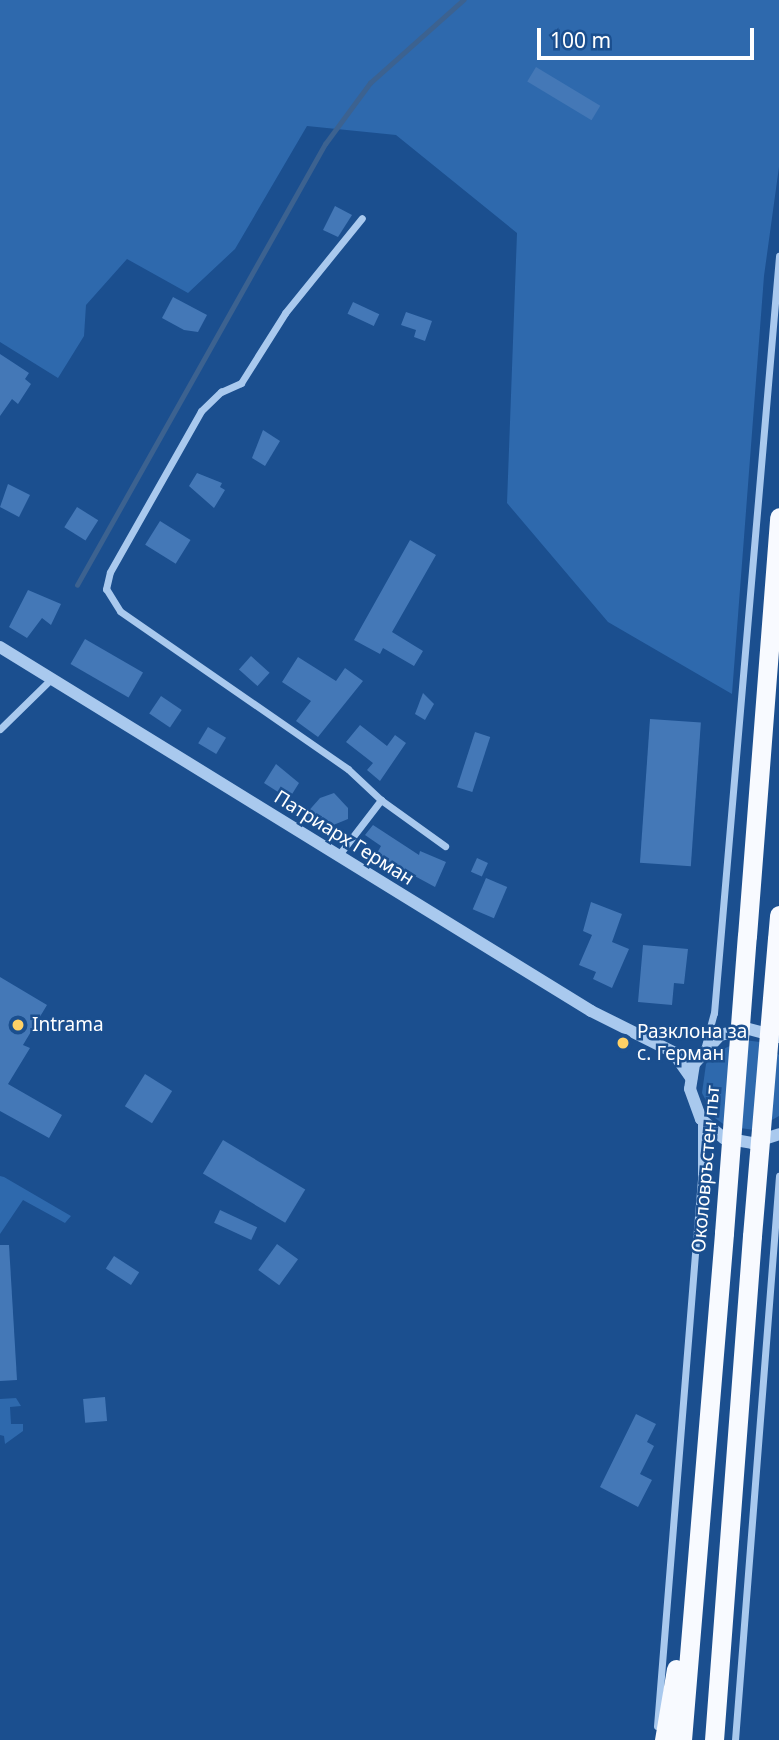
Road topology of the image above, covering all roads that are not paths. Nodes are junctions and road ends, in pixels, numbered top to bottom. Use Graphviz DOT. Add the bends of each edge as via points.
graph roads {
  1 [pos="362,218"];
  2 [pos="779,256"];
  3 [pos="779,517"];
  4 [pos="0,647"];
  5 [pos="50,680"];
  6 [pos="0,729"];
  7 [pos="381,800"];
  8 [pos="445,846"];
  9 [pos="338,857"];
  10 [pos="779,915"];
  11 [pos="777,939"];
  12 [pos="779,1037"];
  13 [pos="704,1048"];
  14 [pos="673,1052"];
  15 [pos="691,1078"];
  16 [pos="701,1119"];
  17 [pos="779,1133"];
  18 [pos="779,1176"];
  19 [pos="728,1551"];
  20 [pos="696,1558"];
  21 [pos="656,1740"];
  22 [pos="664,1740"];
  23 [pos="682,1740"];
  24 [pos="714,1740"];
  25 [pos="727,1740"];
  26 [pos="735,1740"];
  1 -- 7 [label="street" via="285,313 241,383 220,392 201,411 110,572 106,589 120,611 348,769"];
  2 -- 13 [label="street" via="714,1013"];
  3 -- 20 [label="highway, Околовръстен път, bridge"];
  4 -- 5 [label="street, Патриарх Герман"];
  5 -- 6 [label="street"];
  5 -- 9 [label="street, Патриарх Герман"];
  7 -- 8 [label="street"];
  7 -- 9 [label="street"];
  9 -- 14 [label="street, Патриарх Герман" via="591,1011"];
  10 -- 11 [label="highway"];
  11 -- 19 [label="highway, bridge"];
  12 -- 13 [label="street" via="745,1028 720,1035"];
  13 -- 14 [label="street"];
  13 -- 15 [label="street"];
  14 -- 15 [label="street, Патриарх Герман"];
  15 -- 16 [label="street" via="692,1099"];
  16 -- 17 [label="street" via="724,1138 744,1143"];
  16 -- 21 [label="street" via="701,1180"];
  18 -- 26 [label="street"];
  19 -- 24 [label="highway"];
  19 -- 25 [label="highway"];
  20 -- 22 [label="highway"];
  20 -- 23 [label="highway, Околовръстен път"];
}
